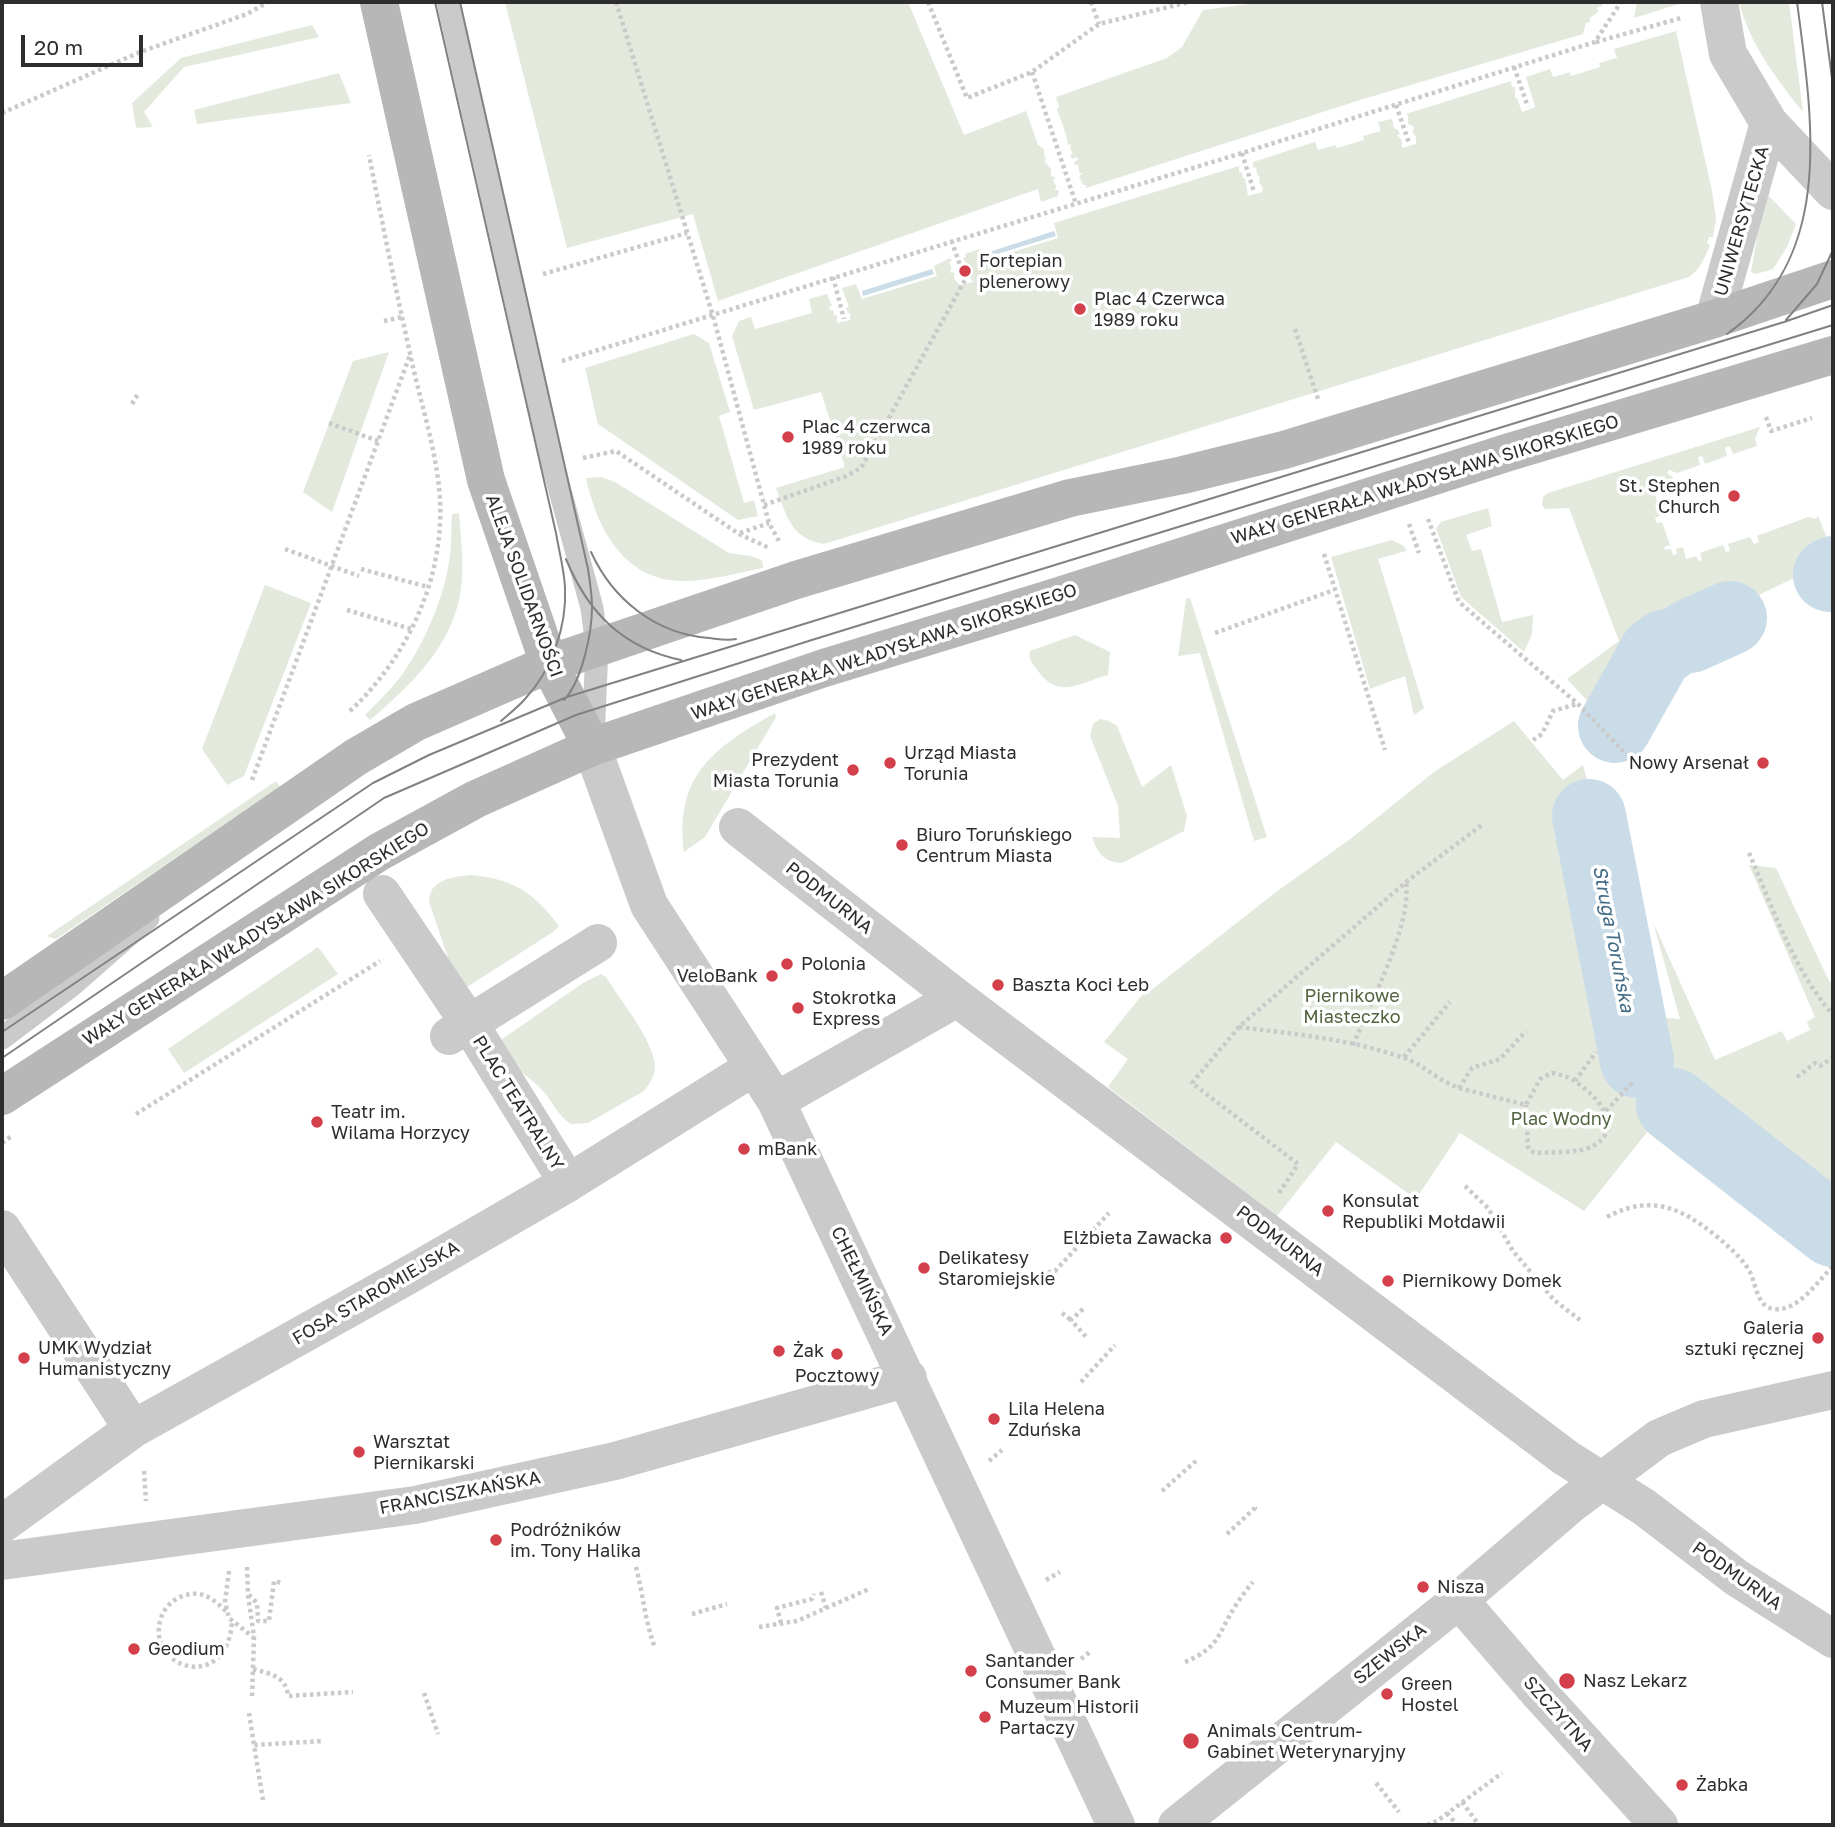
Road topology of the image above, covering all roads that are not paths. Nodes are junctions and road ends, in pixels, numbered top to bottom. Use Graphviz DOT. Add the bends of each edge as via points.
graph roads {
  1 [pos="379,2"];
  2 [pos="448,2"];
  3 [pos="1719,2"];
  4 [pos="1769,123"];
  5 [pos="1833,191"];
  6 [pos="1833,279"];
  7 [pos="1714,320"];
  8 [pos="1833,355"];
  9 [pos="597,647"];
  10 [pos="549,664"];
  11 [pos="593,747"];
  12 [pos="738,827"];
  13 [pos="225,847"];
  14 [pos="382,894"];
  15 [pos="598,943"];
  16 [pos="957,998"];
  17 [pos="2,1000"];
  18 [pos="459,1030"];
  19 [pos="2,1038"];
  20 [pos="87,1041"];
  21 [pos="754,1067"];
  22 [pos="2,1074"];
  23 [pos="2,1096"];
  24 [pos="776,1101"];
  25 [pos="568,1182"];
  26 [pos="2,1229"];
  27 [pos="908,1378"];
  28 [pos="1833,1390"];
  29 [pos="133,1429"];
  30 [pos="1602,1481"];
  31 [pos="2,1524"];
  32 [pos="20,1559"];
  33 [pos="1459,1600"];
  34 [pos="1833,1639"];
  35 [pos="1116,1825"];
  36 [pos="1177,1825"];
  37 [pos="1659,1825"];
  1 -- 10 [label="street, ALEJA SOLIDARNOŚCI" via="486,480"];
  2 -- 9 [label="lane" via="553,465 592,608"];
  3 -- 4 [label="street, UNIWERSYTECKA" via="1728,54"];
  4 -- 5 [label="street, UNIWERSYTECKA"];
  4 -- 7 [label="street, UNIWERSYTECKA"];
  6 -- 7 [label="street"];
  7 -- 9 [label="street" via="1284,450 1070,498 796,580"];
  8 -- 11 [label="street, WAŁY GENERAŁA WŁADYSŁAWA SIKORSKIEGO" via="824,668"];
  9 -- 10 [label="street"];
  9 -- 11 [label="lane"];
  10 -- 11 [label="street, ALEJA SOLIDARNOŚCI"];
  10 -- 13 [label="street" via="416,722 330,774"];
  11 -- 20 [label="street, WAŁY GENERAŁA WŁADYSŁAWA SIKORSKIEGO" via="476,799 389,846"];
  11 -- 21 [label="street, CHEŁMIŃSKA" via="649,905"];
  12 -- 16 [label="street, PODMURNA"];
  13 -- 17 [label="street"];
  13 -- 19 [label="lane" via="72,985"];
  14 -- 18 [label="street, PLAC TEATRALNY" via="413,940"];
  15 -- 18 [label="street, PLAC TEATRALNY"];
  16 -- 24 [label="street"];
  16 -- 30 [label="street, PODMURNA"];
  18 -- 25 [label="street, PLAC TEATRALNY"];
  20 -- 22 [label="lane"];
  20 -- 23 [label="street, WAŁY GENERAŁA WŁADYSŁAWA SIKORSKIEGO"];
  21 -- 24 [label="street, CHEŁMIŃSKA"];
  21 -- 25 [label="street, FOSA STAROMIEJSKA"];
  24 -- 27 [label="street, CHEŁMIŃSKA"];
  25 -- 29 [label="street, FOSA STAROMIEJSKA"];
  26 -- 29 [label="street"];
  27 -- 32 [label="street, FRANCISZKAŃSKA" via="615,1461 415,1505"];
  27 -- 35 [label="street, CHEŁMIŃSKA"];
  28 -- 30 [label="street, SZEWSKA" via="1682,1427 1659,1438"];
  29 -- 31 [label="street, FOSA STAROMIEJSKA"];
  30 -- 33 [label="street, SZEWSKA"];
  30 -- 34 [label="street, PODMURNA" via="1737,1578"];
  33 -- 36 [label="street, SZEWSKA"];
  33 -- 37 [label="street, SZCZYTNA"];
}
